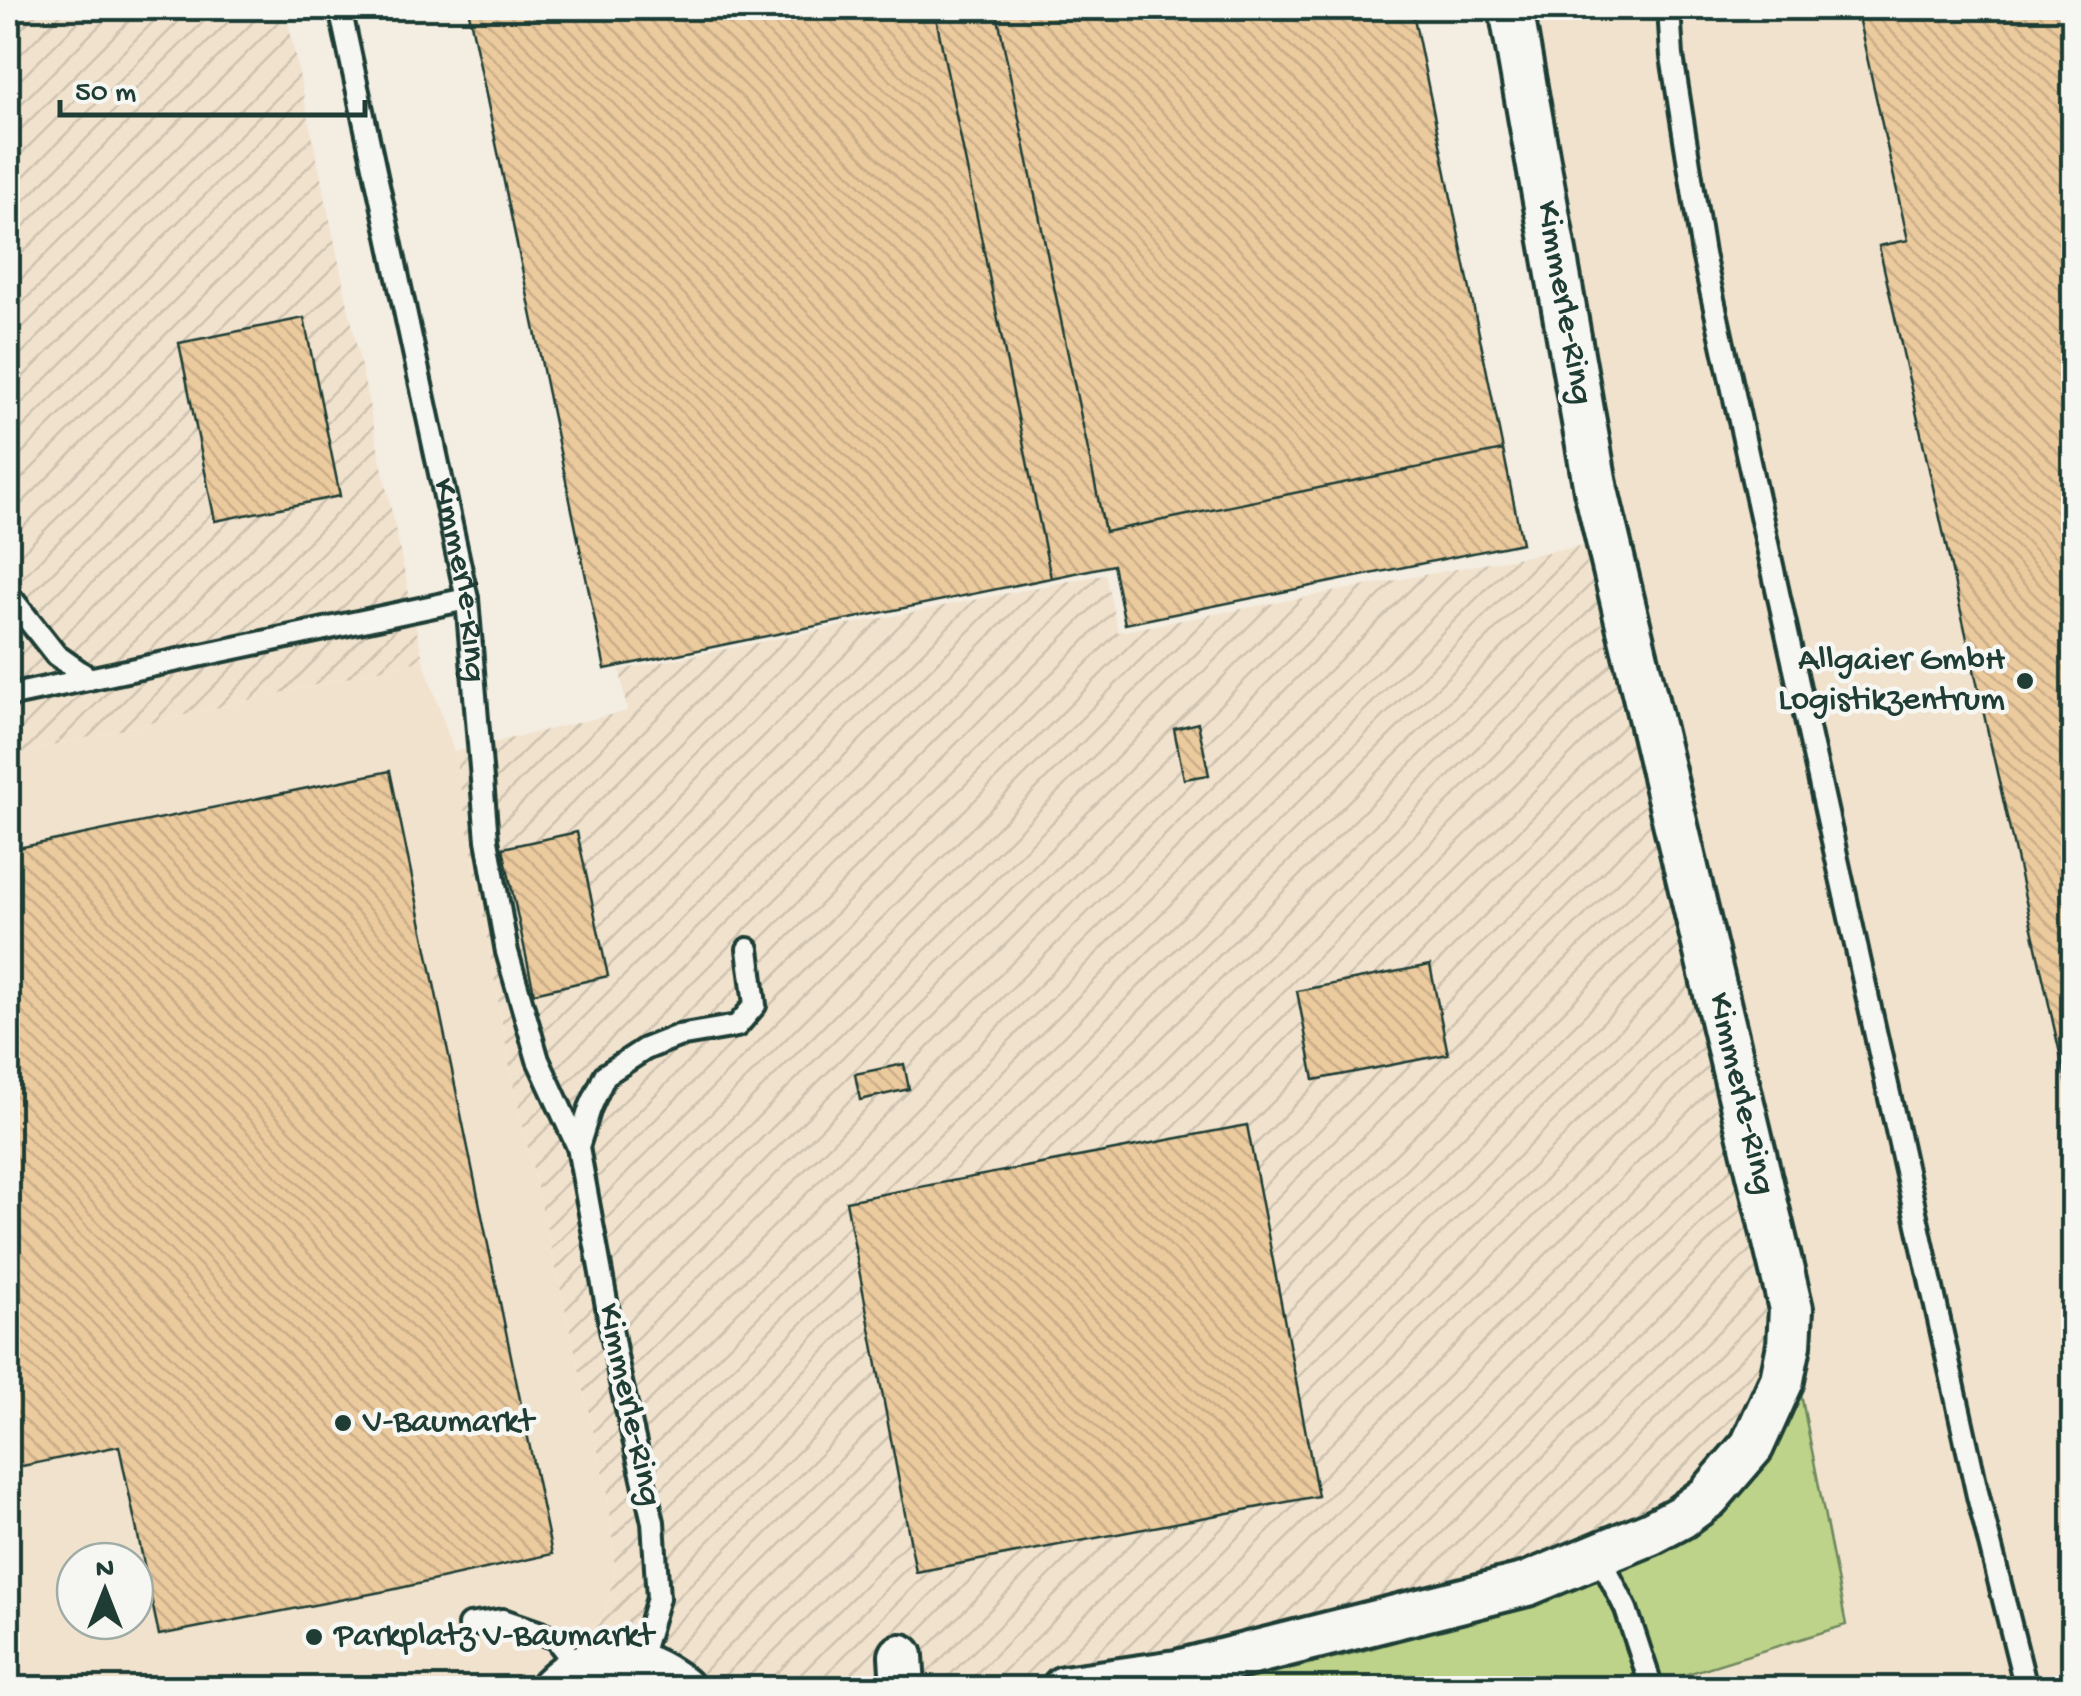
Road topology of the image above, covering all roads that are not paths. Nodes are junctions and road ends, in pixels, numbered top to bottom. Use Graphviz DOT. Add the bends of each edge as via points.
graph roads {
  1 [pos="340,8"];
  2 [pos="1511,8"];
  3 [pos="1669,8"];
  4 [pos="8,594"];
  5 [pos="467,599"];
  6 [pos="90,678"];
  7 [pos="8,696"];
  8 [pos="748,949"];
  9 [pos="578,1147"];
  10 [pos="1607,1571"];
  11 [pos="470,1626"];
  12 [pos="639,1663"];
  13 [pos="565,1678"];
  14 [pos="681,1688"];
  15 [pos="1064,1688"];
  16 [pos="1652,1688"];
  17 [pos="2026,1688"];
  1 -- 5 [label="lane, Kimmerle-Ring"];
  2 -- 15 [label="street, Kimmerle-Ring" via="1596,490 1791,1309 1782,1380 1752,1446 1732,1472 1652,1534 1527,1584 1177,1672"];
  3 -- 17 [label="lane" via="1703,254"];
  4 -- 6 [label="lane" via="56,655"];
  5 -- 6 [label="lane"];
  5 -- 9 [label="lane, Kimmerle-Ring" via="488,840 507,952 538,1060"];
  6 -- 7 [label="lane"];
  8 -- 9 [label="lane, Kimmerle-Ring" via="755,1005 737,1026 645,1050 605,1075"];
  9 -- 12 [label="lane, Kimmerle-Ring" via="653,1522 658,1598"];
  10 -- 16 [label="lane"];
  11 -- 13 [label="lane" via="503,1620 555,1638"];
  12 -- 13 [label="street" via="608,1660"];
  12 -- 14 [label="street"];
}
